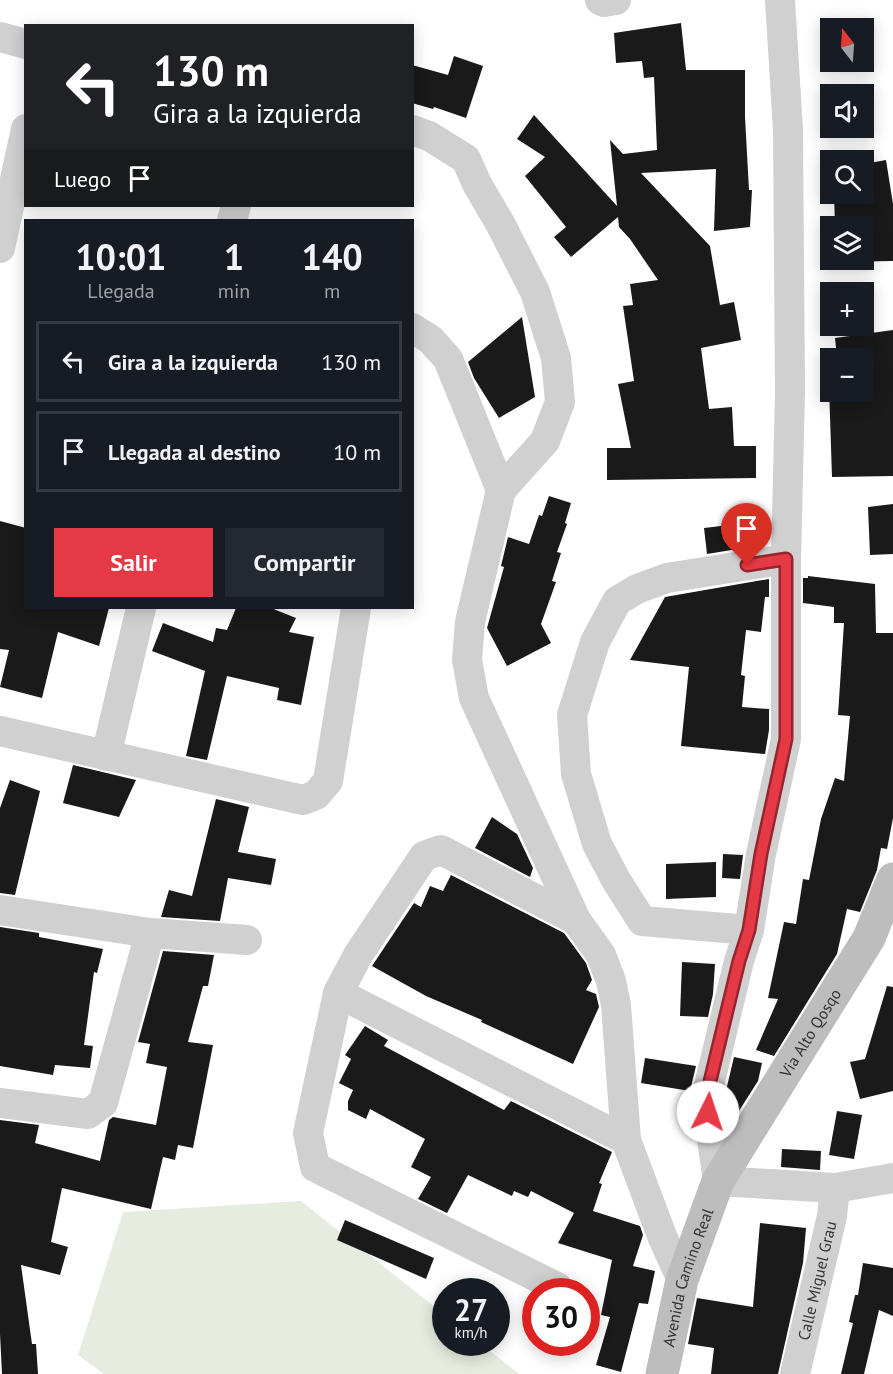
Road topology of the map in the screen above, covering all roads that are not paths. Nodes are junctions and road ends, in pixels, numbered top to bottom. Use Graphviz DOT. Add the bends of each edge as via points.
graph roads {
  1 [pos="600,0"];
  2 [pos="616,0"];
  3 [pos="780,0"];
  4 [pos="0,37"];
  5 [pos="24,43"];
  6 [pos="414,131"];
  7 [pos="24,140"];
  8 [pos="8,227"];
  9 [pos="414,329"];
  10 [pos="501,490"];
  11 [pos="786,559"];
  12 [pos="141,609"];
  13 [pos="356,609"];
  14 [pos="0,731"];
  15 [pos="106,756"];
  16 [pos="893,879"];
  17 [pos="0,910"];
  18 [pos="576,920"];
  19 [pos="749,930"];
  20 [pos="150,933"];
  21 [pos="247,940"];
  22 [pos="338,993"];
  23 [pos="0,1103"];
  24 [pos="626,1140"];
  25 [pos="893,1178"];
  26 [pos="718,1181"];
  27 [pos="835,1188"];
  28 [pos="539,1278"];
  29 [pos="682,1280"];
  30 [pos="662,1374"];
  31 [pos="795,1374"];
  1 -- 2 [label="street"];
  3 -- 11 [label="street" via="788,142 790,393"];
  4 -- 5 [label="street"];
  6 -- 10 [label="street" via="466,159 535,292 556,358 560,402 545,441"];
  7 -- 8 [label="street"];
  9 -- 10 [label="street" via="448,359"];
  10 -- 18 [label="street" via="470,622 467,660 474,698"];
  11 -- 19 [label="street" via="786,739"];
  11 -- 19 [label="street" via="667,578 617,601 595,642 572,715 576,774 597,844 642,921"];
  12 -- 15 [label="street"];
  13 -- 15 [label="street" via="328,781 316,795 303,800"];
  14 -- 15 [label="street"];
  16 -- 26 [label="street, Via Alto Qosqo" via="869,938"];
  17 -- 20 [label="street"];
  18 -- 22 [label="street" via="441,850 424,855 358,955"];
  18 -- 24 [label="street" via="601,954 611,981"];
  19 -- 26 [label="street" via="706,1098"];
  20 -- 21 [label="street"];
  20 -- 23 [label="street" via="103,1103 88,1114"];
  22 -- 24 [label="street"];
  22 -- 28 [label="street" via="309,1133 315,1167"];
  24 -- 29 [label="street"];
  25 -- 27 [label="street"];
  26 -- 27 [label="street"];
  26 -- 29 [label="street, Avenida Camino Real"];
  27 -- 31 [label="street, Calle Miguel Grau"];
  29 -- 30 [label="street, Avenida Camino Real"];
}
